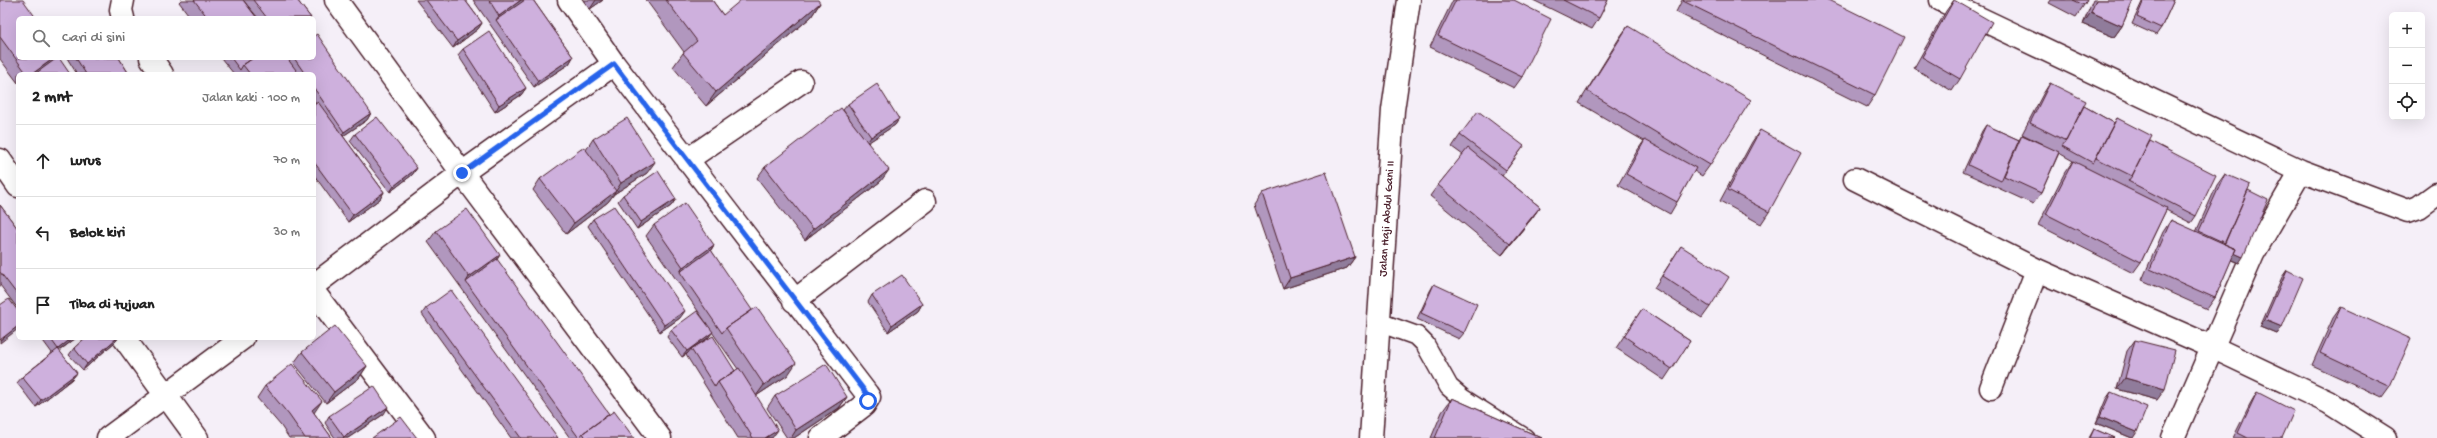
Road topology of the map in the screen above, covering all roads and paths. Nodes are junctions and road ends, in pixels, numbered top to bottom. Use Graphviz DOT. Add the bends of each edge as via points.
graph roads {
  1 [pos="123,0"];
  2 [pos="336,0"];
  3 [pos="569,0"];
  4 [pos="1409,0"];
  5 [pos="1940,0"];
  6 [pos="122,16"];
  7 [pos="152,60"];
  8 [pos="614,64"];
  9 [pos="161,72"];
  10 [pos="801,82"];
  11 [pos="0,160"];
  12 [pos="688,160"];
  13 [pos="2301,171"];
  14 [pos="462,173"];
  15 [pos="1855,179"];
  16 [pos="16,183"];
  17 [pos="2437,194"];
  18 [pos="925,201"];
  19 [pos="2037,270"];
  20 [pos="316,282"];
  21 [pos="316,295"];
  22 [pos="794,300"];
  23 [pos="1378,322"];
  24 [pos="125,340"];
  25 [pos="239,340"];
  26 [pos="2212,347"];
  27 [pos="1991,388"];
  28 [pos="165,396"];
  29 [pos="108,438"];
  30 [pos="196,438"];
  31 [pos="424,438"];
  32 [pos="660,438"];
  33 [pos="821,438"];
  34 [pos="1371,438"];
  35 [pos="1525,438"];
  36 [pos="2173,438"];
  37 [pos="2384,438"];
  1 -- 6 [label="street"];
  2 -- 14 [label="street"];
  3 -- 8 [label="street"];
  4 -- 23 [label="street, Jalan Haji Abdul Gani II" via="1393,110"];
  5 -- 13 [label="street"];
  7 -- 9 [label="street"];
  8 -- 12 [label="street"];
  8 -- 14 [label="street"];
  10 -- 12 [label="street"];
  11 -- 16 [label="street"];
  12 -- 22 [label="street"];
  13 -- 17 [label="street" via="2408,211 2419,207"];
  13 -- 26 [label="street" via="2253,254"];
  14 -- 20 [label="street"];
  14 -- 32 [label="street"];
  15 -- 19 [label="street"];
  18 -- 22 [label="street"];
  19 -- 26 [label="street"];
  19 -- 27 [label="street"];
  21 -- 31 [label="street"];
  22 -- 33 [label="street" via="869,397 864,405"];
  23 -- 34 [label="street, Jalan Haji Abdul Gani II"];
  23 -- 35 [label="lane" via="1417,336 1426,344 1450,387 1462,398"];
  24 -- 28 [label="street"];
  25 -- 28 [label="street"];
  26 -- 36 [label="street"];
  26 -- 37 [label="street" via="2328,402"];
  28 -- 29 [label="street"];
  28 -- 30 [label="street"];
}
